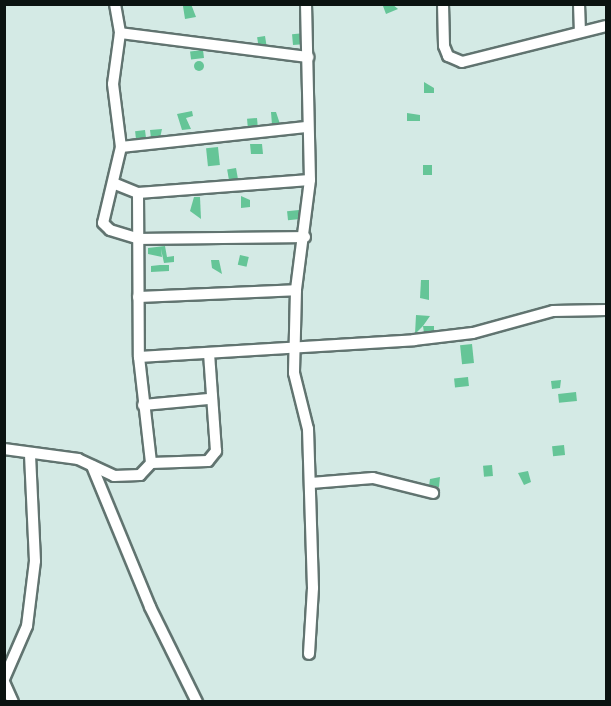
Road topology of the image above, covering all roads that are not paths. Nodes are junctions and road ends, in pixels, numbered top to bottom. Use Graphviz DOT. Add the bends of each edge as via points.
graph roads {
  1 [pos="115,4"];
  2 [pos="306,4"];
  3 [pos="443,4"];
  4 [pos="579,4"];
  5 [pos="606,26"];
  6 [pos="580,31"];
  7 [pos="120,33"];
  8 [pos="308,57"];
  9 [pos="306,127"];
  10 [pos="122,147"];
  11 [pos="310,180"];
  12 [pos="113,183"];
  13 [pos="138,193"];
  14 [pos="305,237"];
  15 [pos="140,239"];
  16 [pos="296,290"];
  17 [pos="138,297"];
  18 [pos="606,310"];
  19 [pos="295,349"];
  20 [pos="208,353"];
  21 [pos="139,357"];
  22 [pos="208,399"];
  23 [pos="143,405"];
  24 [pos="4,449"];
  25 [pos="30,453"];
  26 [pos="151,463"];
  27 [pos="92,465"];
  28 [pos="311,483"];
  29 [pos="433,493"];
  30 [pos="309,654"];
  31 [pos="4,681"];
  32 [pos="13,702"];
  33 [pos="197,702"];
  1 -- 7 [label="street"];
  2 -- 8 [label="street"];
  3 -- 6 [label="street" via="444,46 448,56 462,62"];
  4 -- 6 [label="street"];
  5 -- 6 [label="street"];
  7 -- 8 [label="street"];
  7 -- 10 [label="street" via="113,84"];
  8 -- 9 [label="street"];
  9 -- 10 [label="street"];
  9 -- 11 [label="street"];
  10 -- 12 [label="street"];
  11 -- 13 [label="street"];
  11 -- 14 [label="street"];
  12 -- 13 [label="street"];
  12 -- 15 [label="street" via="103,222 110,230"];
  13 -- 15 [label="street"];
  14 -- 15 [label="street"];
  14 -- 16 [label="street"];
  15 -- 17 [label="street"];
  16 -- 17 [label="street"];
  16 -- 19 [label="street"];
  17 -- 21 [label="street"];
  18 -- 19 [label="street" via="540,313 473,333"];
  19 -- 20 [label="street"];
  19 -- 28 [label="street" via="294,373 308,429"];
  20 -- 21 [label="street"];
  20 -- 22 [label="street"];
  21 -- 23 [label="street"];
  22 -- 23 [label="street"];
  22 -- 26 [label="street" via="214,457 208,461"];
  23 -- 26 [label="street"];
  24 -- 25 [label="street"];
  25 -- 27 [label="street"];
  25 -- 31 [label="street" via="35,561 27,626"];
  26 -- 27 [label="street" via="140,475 114,476"];
  27 -- 33 [label="street" via="137,576"];
  28 -- 29 [label="street" via="373,478"];
  28 -- 30 [label="street"];
  31 -- 32 [label="street"];
}
